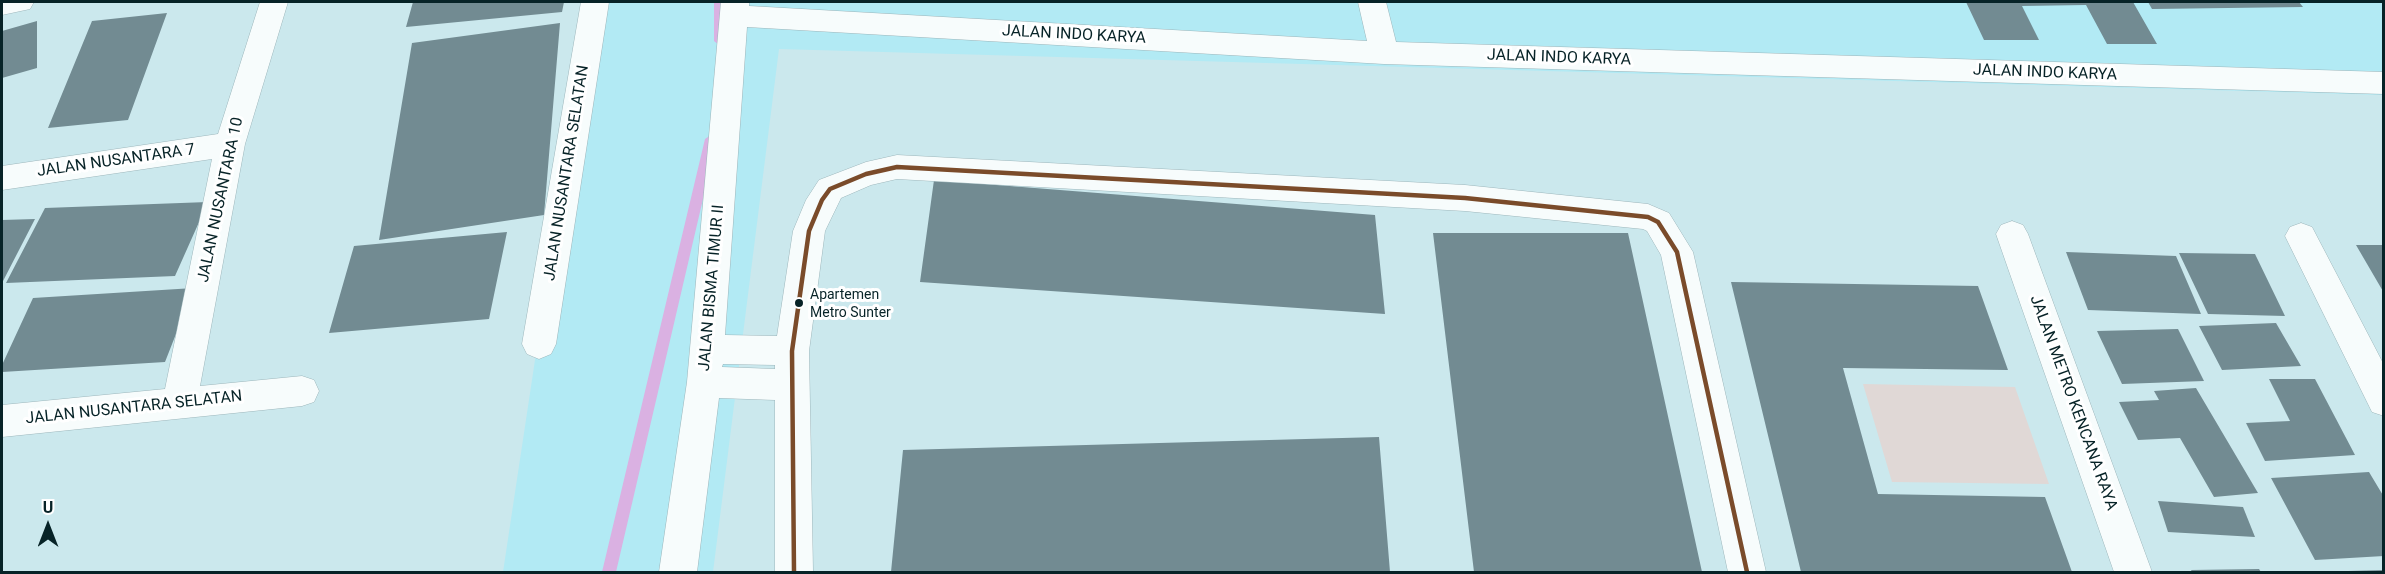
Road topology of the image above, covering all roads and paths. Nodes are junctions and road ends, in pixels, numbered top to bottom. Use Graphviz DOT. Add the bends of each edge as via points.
graph roads {
  1 [pos="20,2"];
  2 [pos="274,2"];
  3 [pos="595,2"];
  4 [pos="1372,2"];
  5 [pos="2,5"];
  6 [pos="735,9"];
  7 [pos="1384,53"];
  8 [pos="2384,83"];
  9 [pos="230,144"];
  10 [pos="2,178"];
  11 [pos="2012,234"];
  12 [pos="2301,236"];
  13 [pos="539,344"];
  14 [pos="706,349"];
  15 [pos="791,368"];
  16 [pos="704,382"];
  17 [pos="302,391"];
  18 [pos="2384,401"];
  19 [pos="179,402"];
  20 [pos="2,421"];
  21 [pos="678,573"];
  22 [pos="794,573"];
  23 [pos="1747,573"];
  24 [pos="2133,573"];
  1 -- 5 [label="street"];
  2 -- 9 [label="street, JALAN NUSANTARA 10"];
  3 -- 13 [label="street, JALAN NUSANTARA SELATAN"];
  4 -- 7 [label="street"];
  6 -- 7 [label="street, JALAN INDO KARYA"];
  6 -- 14 [label="street, JALAN BISMA TIMUR II"];
  7 -- 8 [label="street, JALAN INDO KARYA"];
  9 -- 10 [label="street, JALAN NUSANTARA 7"];
  9 -- 19 [label="street, JALAN NUSANTARA 10"];
  11 -- 24 [label="street, JALAN METRO KENCANA RAYA"];
  12 -- 18 [label="street"];
  14 -- 15 [label="street" via="767,349"];
  14 -- 16 [label="street, JALAN BISMA TIMUR II"];
  15 -- 16 [label="street"];
  15 -- 22 [label="street"];
  15 -- 23 [label="street" via="810,231 822,200 830,189 866,174 897,167 1465,198 1648,217 1663,228 1677,252"];
  16 -- 21 [label="street, JALAN BISMA TIMUR II"];
  17 -- 19 [label="street, JALAN NUSANTARA SELATAN"];
  19 -- 20 [label="street, JALAN NUSANTARA SELATAN"];
}
